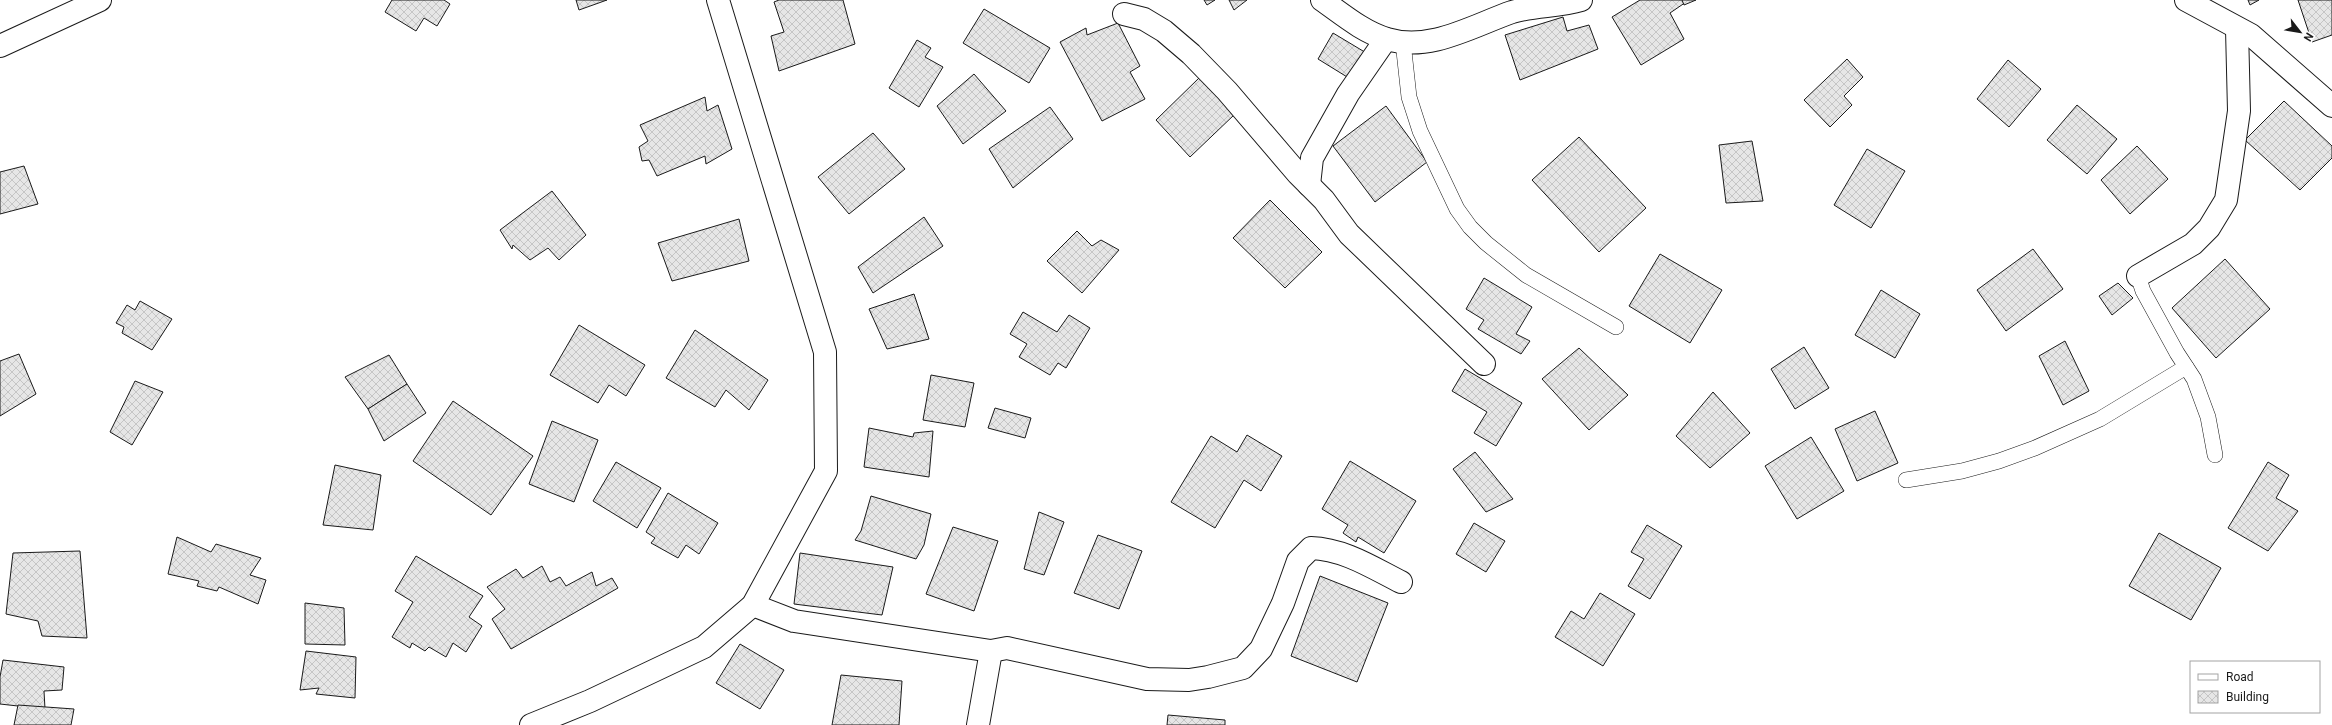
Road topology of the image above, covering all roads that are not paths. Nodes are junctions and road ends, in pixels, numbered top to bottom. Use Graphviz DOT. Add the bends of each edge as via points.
graph roads {
  1 [pos="100,0"];
  2 [pos="718,0"];
  3 [pos="1322,0"];
  4 [pos="1581,0"];
  5 [pos="2186,0"];
  6 [pos="1124,14"];
  7 [pos="2237,29"];
  8 [pos="1395,41"];
  9 [pos="0,46"];
  10 [pos="2327,94"];
  11 [pos="1309,185"];
  12 [pos="2138,276"];
  13 [pos="1616,327"];
  14 [pos="1484,364"];
  15 [pos="2186,367"];
  16 [pos="2215,456"];
  17 [pos="1906,480"];
  18 [pos="1402,582"];
  19 [pos="753,605"];
  20 [pos="991,651"];
  21 [pos="531,725"];
  22 [pos="978,725"];
  1 -- 9 [label="street"];
  2 -- 19 [label="street" via="825,352 826,471"];
  3 -- 8 [label="street" via="1367,30"];
  4 -- 8 [label="street" via="1514,12 1417,44"];
  5 -- 7 [label="street"];
  6 -- 11 [label="street" via="1144,19 1164,31 1191,54"];
  7 -- 10 [label="street" via="2251,36 2304,83"];
  7 -- 12 [label="street" via="2239,111 2226,200 2209,228 2193,244"];
  8 -- 11 [label="street" via="1348,94 1312,158"];
  8 -- 13 [label="lane" via="1420,131 1457,209 1470,227 1526,275"];
  11 -- 14 [label="street" via="1364,250"];
  12 -- 15 [label="lane" via="2143,291"];
  15 -- 16 [label="lane" via="2194,379 2208,417"];
  15 -- 17 [label="lane" via="2100,419 2035,448 1962,471"];
  18 -- 20 [label="street" via="1343,554 1326,548 1311,548 1298,561 1283,602 1261,649 1243,668 1208,678 1147,679 1007,648"];
  19 -- 20 [label="street" via="794,621"];
  19 -- 21 [label="street" via="704,647 590,701"];
  20 -- 22 [label="street"];
}
